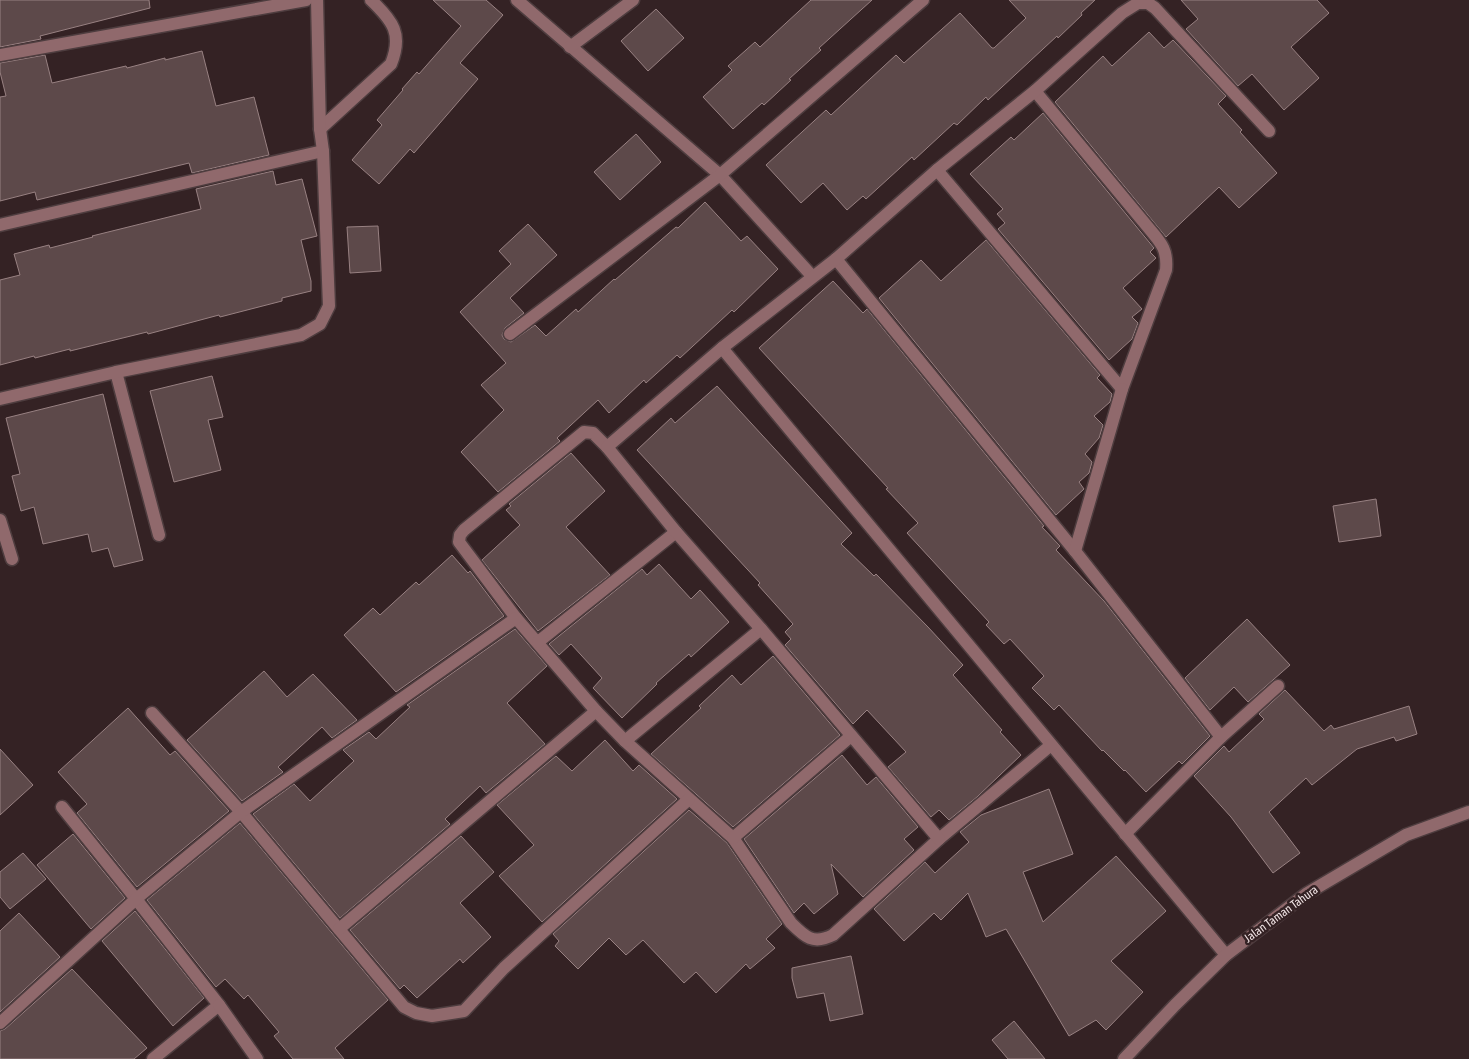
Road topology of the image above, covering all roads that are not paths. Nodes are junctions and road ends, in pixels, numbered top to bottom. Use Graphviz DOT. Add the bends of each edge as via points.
graph roads {
  1 [pos="306,0"];
  2 [pos="317,0"];
  3 [pos="371,0"];
  4 [pos="517,0"];
  5 [pos="634,0"];
  6 [pos="923,0"];
  7 [pos="570,47"];
  8 [pos="0,55"];
  9 [pos="1035,91"];
  10 [pos="320,129"];
  11 [pos="1269,131"];
  12 [pos="323,151"];
  13 [pos="937,170"];
  14 [pos="720,174"];
  15 [pos="0,225"];
  16 [pos="836,259"];
  17 [pos="812,276"];
  18 [pos="510,334"];
  19 [pos="722,348"];
  20 [pos="116,372"];
  21 [pos="1122,389"];
  22 [pos="0,399"];
  23 [pos="607,447"];
  24 [pos="0,520"];
  25 [pos="676,532"];
  26 [pos="158,535"];
  27 [pos="1076,551"];
  28 [pos="12,559"];
  29 [pos="516,618"];
  30 [pos="761,629"];
  31 [pos="538,642"];
  32 [pos="1278,686"];
  33 [pos="596,711"];
  34 [pos="152,713"];
  35 [pos="851,736"];
  36 [pos="1221,737"];
  37 [pos="625,741"];
  38 [pos="1052,745"];
  39 [pos="689,799"];
  40 [pos="62,807"];
  41 [pos="241,812"];
  42 [pos="1469,812"];
  43 [pos="1125,834"];
  44 [pos="733,838"];
  45 [pos="939,839"];
  46 [pos="136,899"];
  47 [pos="340,929"];
  48 [pos="1226,955"];
  49 [pos="219,1005"];
  50 [pos="0,1023"];
  51 [pos="1131,1056"];
  52 [pos="153,1059"];
  53 [pos="257,1059"];
  1 -- 8 [label="street"];
  2 -- 10 [label="street"];
  3 -- 10 [label="street" via="386,14 396,30 396,51 390,64"];
  4 -- 7 [label="street"];
  5 -- 7 [label="street"];
  6 -- 14 [label="street"];
  7 -- 14 [label="street"];
  9 -- 11 [label="street" via="1122,13 1138,3 1148,3"];
  9 -- 13 [label="street"];
  9 -- 21 [label="street" via="1164,247 1166,270"];
  10 -- 12 [label="street"];
  12 -- 15 [label="street"];
  12 -- 20 [label="street" via="329,306 320,324 300,335"];
  13 -- 16 [label="street"];
  13 -- 21 [label="street"];
  14 -- 17 [label="street"];
  14 -- 18 [label="street"];
  16 -- 17 [label="street"];
  16 -- 27 [label="street"];
  17 -- 19 [label="street"];
  19 -- 23 [label="street"];
  19 -- 38 [label="street"];
  20 -- 22 [label="street"];
  20 -- 26 [label="street"];
  21 -- 27 [label="street"];
  23 -- 25 [label="street"];
  23 -- 29 [label="street" via="593,433 584,432 460,536 459,542"];
  24 -- 28 [label="street"];
  25 -- 30 [label="street"];
  25 -- 31 [label="street"];
  27 -- 36 [label="street"];
  29 -- 31 [label="street"];
  29 -- 41 [label="street"];
  30 -- 35 [label="street"];
  30 -- 37 [label="street"];
  31 -- 33 [label="street"];
  32 -- 36 [label="street"];
  33 -- 37 [label="street"];
  33 -- 47 [label="street"];
  34 -- 41 [label="street"];
  35 -- 44 [label="street"];
  35 -- 45 [label="street"];
  36 -- 43 [label="street"];
  37 -- 39 [label="street"];
  38 -- 43 [label="street"];
  38 -- 45 [label="street"];
  39 -- 44 [label="street"];
  39 -- 47 [label="street" via="511,962 464,1011 432,1016 416,1013 404,1006"];
  40 -- 46 [label="street"];
  41 -- 46 [label="street"];
  41 -- 47 [label="street"];
  42 -- 48 [label="street, Jalan Taman Tahura" via="1406,835 1306,894"];
  43 -- 48 [label="street"];
  44 -- 45 [label="street" via="790,923 814,940 823,940 833,934"];
  46 -- 49 [label="street"];
  46 -- 50 [label="street"];
  48 -- 51 [label="street, Jalan Taman Tahura"];
  49 -- 52 [label="street"];
  49 -- 53 [label="street"];
}
